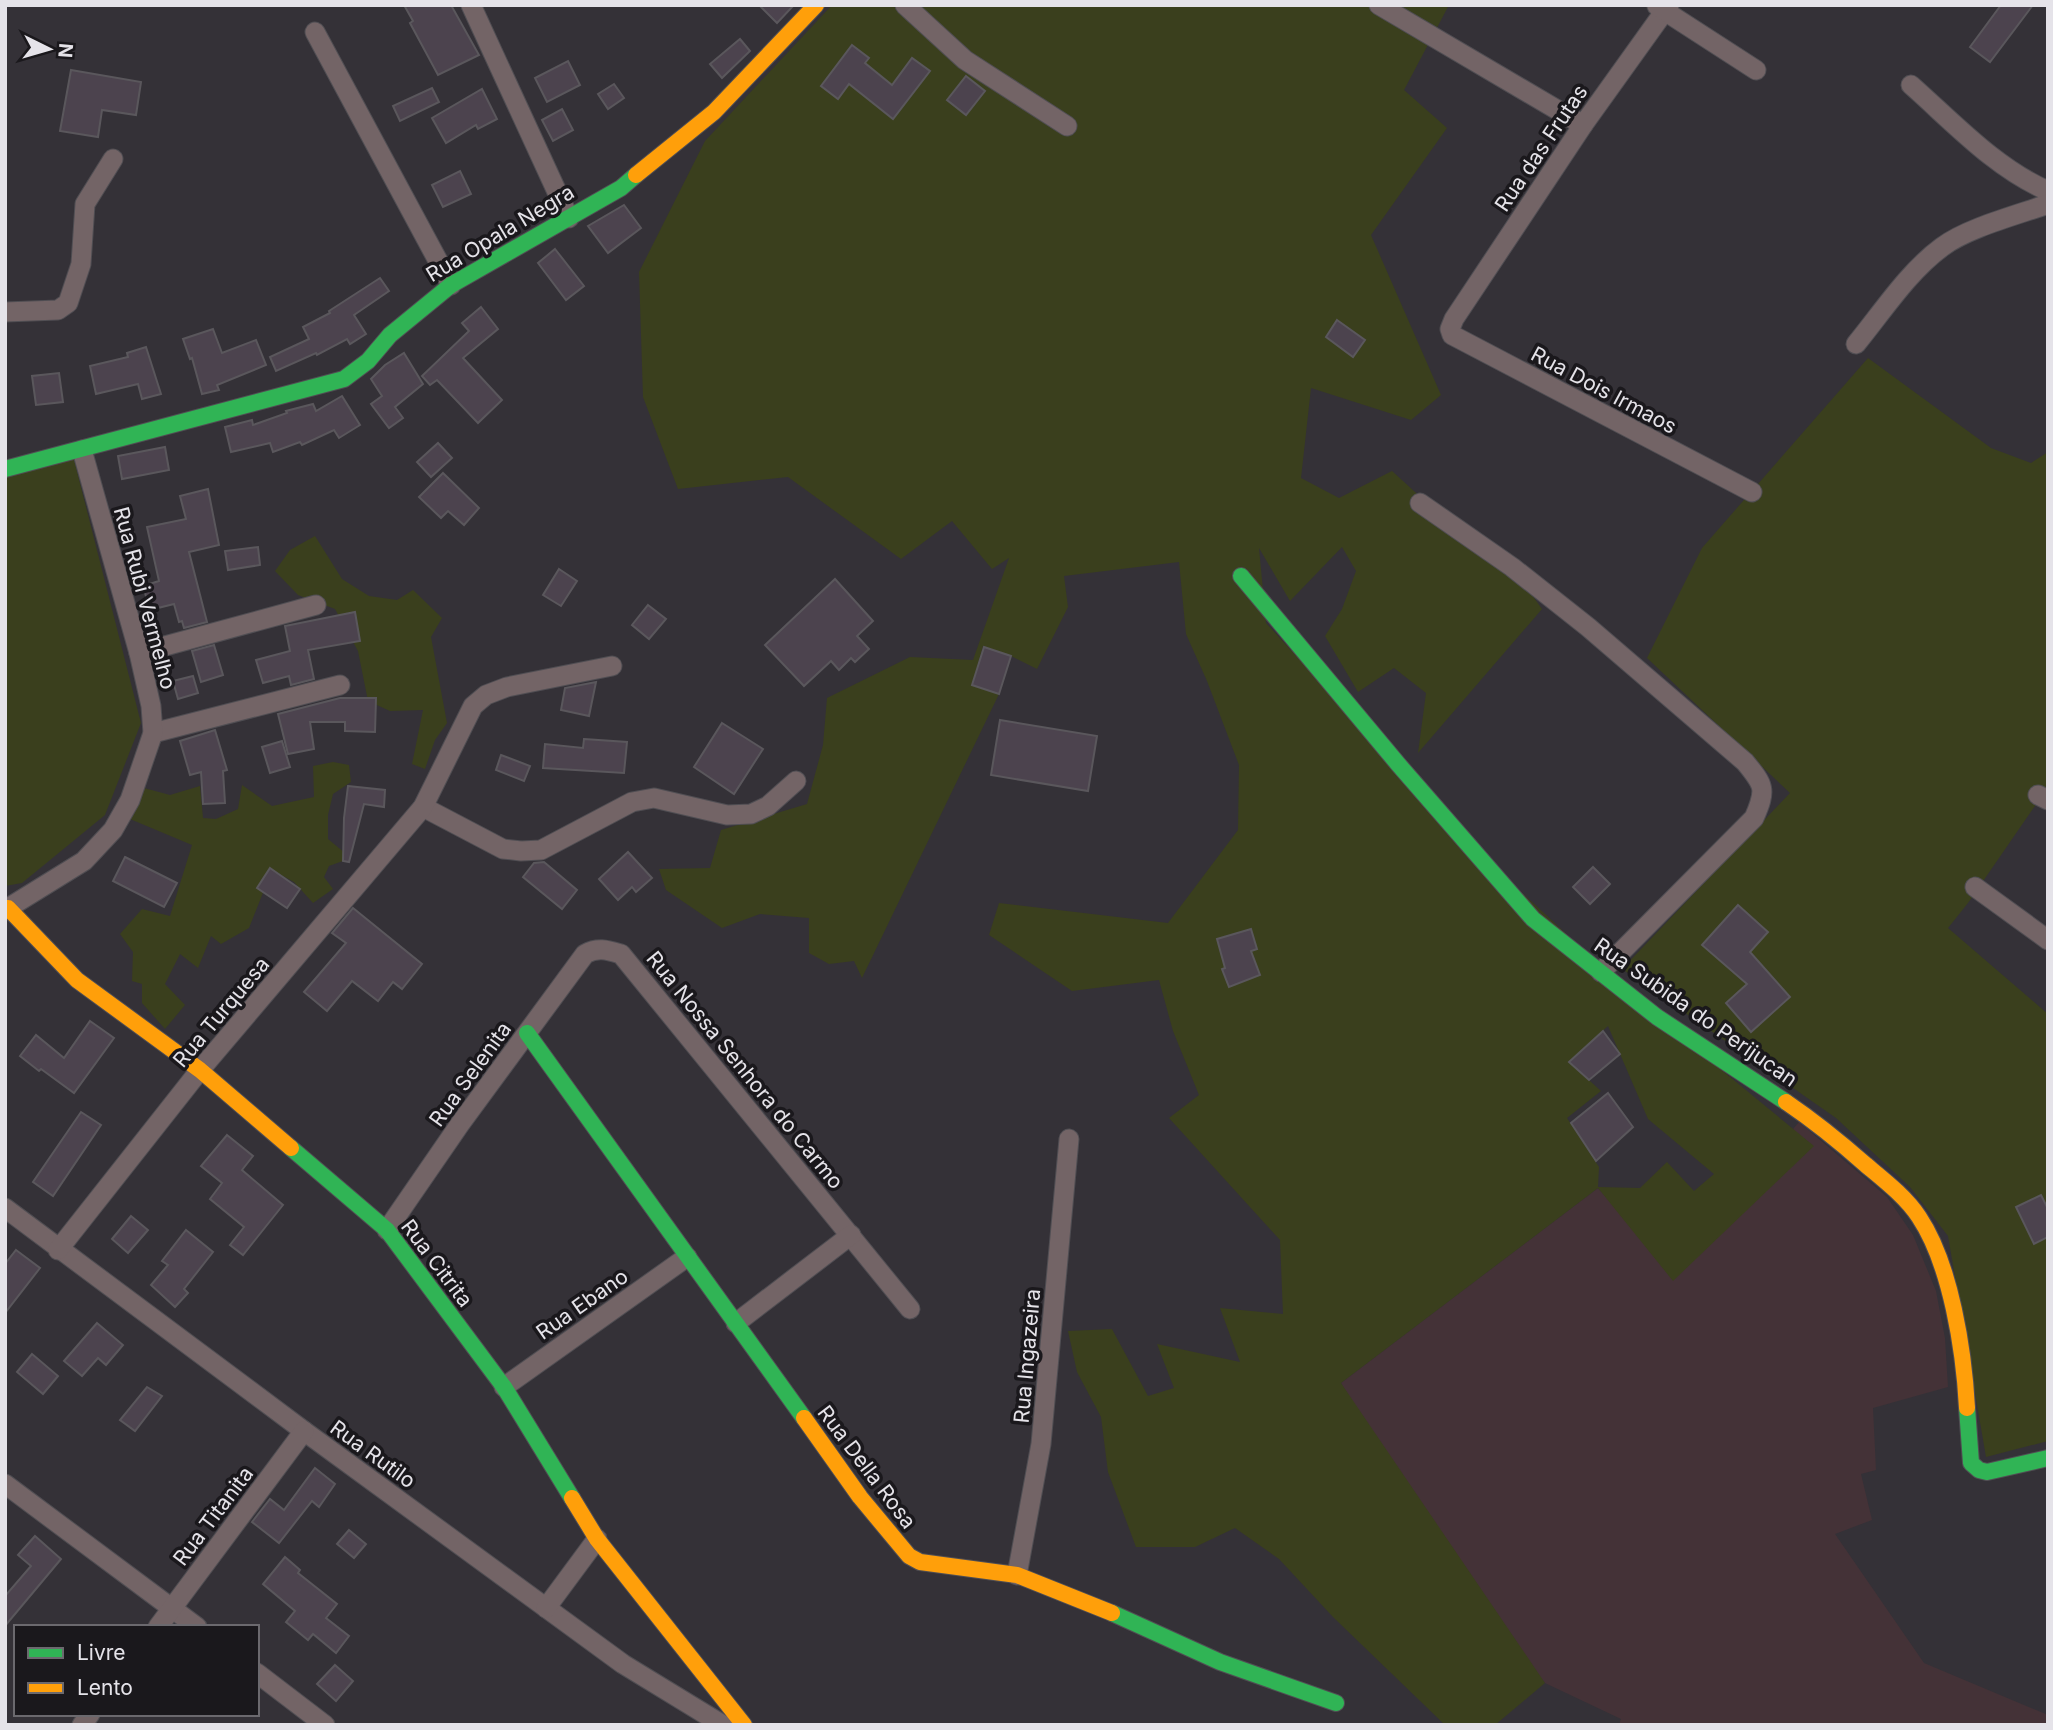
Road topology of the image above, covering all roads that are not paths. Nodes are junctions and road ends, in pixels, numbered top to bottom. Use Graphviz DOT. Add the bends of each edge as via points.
graph roads {
  1 [pos="471,5"];
  2 [pos="816,5"];
  3 [pos="905,5"];
  4 [pos="1379,5"];
  5 [pos="1663,7"];
  6 [pos="315,32"];
  7 [pos="1756,70"];
  8 [pos="1912,85"];
  9 [pos="1583,125"];
  10 [pos="1068,126"];
  11 [pos="113,159"];
  12 [pos="2048,191"];
  13 [pos="2048,204"];
  14 [pos="569,218"];
  15 [pos="450,285"];
  16 [pos="5,312"];
  17 [pos="1454,319"];
  18 [pos="1856,344"];
  19 [pos="82,450"];
  20 [pos="5,469"];
  21 [pos="1752,492"];
  22 [pos="1420,503"];
  23 [pos="1241,576"];
  24 [pos="316,605"];
  25 [pos="139,653"];
  26 [pos="612,666"];
  27 [pos="340,685"];
  28 [pos="153,733"];
  29 [pos="796,781"];
  30 [pos="423,807"];
  31 [pos="1975,887"];
  32 [pos="7,908"];
  33 [pos="2048,940"];
  34 [pos="595,949"];
  35 [pos="1601,972"];
  36 [pos="527,1033"];
  37 [pos="200,1070"];
  38 [pos="1069,1139"];
  39 [pos="5,1208"];
  40 [pos="387,1230"];
  41 [pos="851,1235"];
  42 [pos="58,1250"];
  43 [pos="687,1257"];
  44 [pos="910,1309"];
  45 [pos="736,1323"];
  46 [pos="504,1387"];
  47 [pos="304,1431"];
  48 [pos="2048,1458"];
  49 [pos="5,1484"];
  50 [pos="597,1538"];
  51 [pos="1017,1575"];
  52 [pos="173,1608"];
  53 [pos="546,1608"];
  54 [pos="160,1625"];
  55 [pos="194,1625"];
  56 [pos="259,1675"];
  57 [pos="1336,1703"];
  58 [pos="325,1725"];
  59 [pos="723,1725"];
  60 [pos="744,1725"];
  1 -- 14 [label="street"];
  2 -- 14 [label="street, Rua Opala Negra" via="714,112 621,188"];
  3 -- 10 [label="street" via="965,60"];
  4 -- 9 [label="street"];
  5 -- 7 [label="street"];
  5 -- 9 [label="street, Rua das Frutas"];
  6 -- 15 [label="street"];
  8 -- 12 [label="street" via="1990,155"];
  9 -- 17 [label="street, Rua das Frutas"];
  11 -- 16 [label="street" via="85,204 81,264 68,303 58,310"];
  13 -- 18 [label="street" via="1944,245 1919,267"];
  14 -- 15 [label="street, Rua Opala Negra"];
  15 -- 19 [label="street, Rua Opala Negra" via="344,379"];
  17 -- 21 [label="street, Rua Dois Irmaos" via="1452,335"];
  19 -- 20 [label="street, Rua Opala Negra"];
  19 -- 25 [label="street, Rua Rubi Vermelho"];
  22 -- 35 [label="street" via="1587,626 1745,762 1762,783 1762,800 1754,818"];
  23 -- 35 [label="street, Rua Subida do Perijucan" via="1533,919"];
  24 -- 25 [label="street"];
  25 -- 28 [label="street, Rua Rubi Vermelho"];
  26 -- 30 [label="street, Rua Turquesa" via="486,695 473,706"];
  27 -- 28 [label="street"];
  28 -- 32 [label="street, Rua Rubi Vermelho" via="130,800 113,830 84,861"];
  29 -- 30 [label="street" via="768,806 751,814 727,815 654,798 632,802 541,850 503,849"];
  30 -- 37 [label="street, Rua Turquesa"];
  31 -- 33 [label="street"];
  32 -- 37 [label="street, Rua Citrita" via="77,979"];
  34 -- 36 [label="street, Rua Selenita" via="585,954"];
  34 -- 41 [label="street, Rua Nossa Senhora do Carmo" via="621,954"];
  35 -- 48 [label="street, Rua Subida do Perijucan" via="1657,1017 1818,1124 1890,1185 1919,1217 1940,1261 1965,1370 1971,1463 1987,1472"];
  36 -- 40 [label="street, Rua Selenita"];
  36 -- 43 [label="street, Rua Della Rosa"];
  37 -- 40 [label="street, Rua Citrita"];
  37 -- 42 [label="street, Rua Turquesa"];
  38 -- 51 [label="street, Rua Ingazeira" via="1041,1444"];
  39 -- 42 [label="street, Rua Rutilo"];
  40 -- 46 [label="street, Rua Citrita"];
  41 -- 44 [label="street, Rua Nossa Senhora do Carmo"];
  41 -- 45 [label="street"];
  42 -- 47 [label="street, Rua Rutilo"];
  43 -- 45 [label="street, Rua Della Rosa"];
  43 -- 46 [label="street, Rua Ebano"];
  45 -- 51 [label="street, Rua Della Rosa" via="860,1497 909,1556 933,1564"];
  46 -- 50 [label="street, Rua Citrita"];
  47 -- 52 [label="street, Rua Titanita"];
  47 -- 53 [label="street, Rua Rutilo"];
  49 -- 52 [label="street"];
  50 -- 53 [label="street"];
  50 -- 60 [label="street, Rua Citrita"];
  51 -- 57 [label="street, Rua Della Rosa" via="1220,1662"];
  52 -- 54 [label="street, Rua Titanita"];
  52 -- 55 [label="street"];
  53 -- 59 [label="street, Rua Rutilo" via="623,1664"];
  56 -- 58 [label="street"];
}
